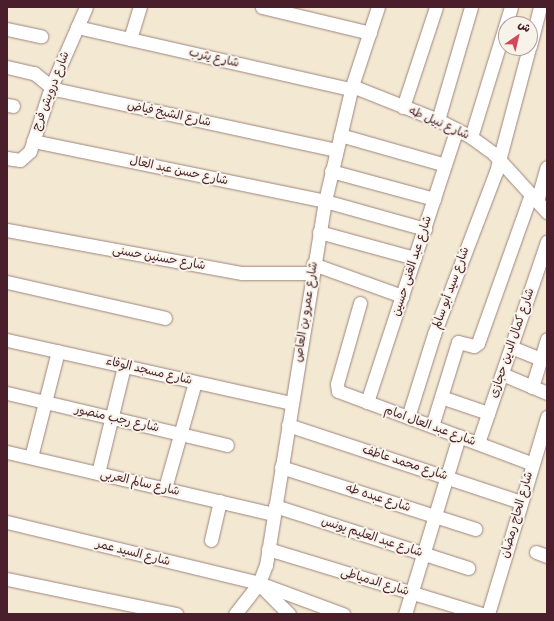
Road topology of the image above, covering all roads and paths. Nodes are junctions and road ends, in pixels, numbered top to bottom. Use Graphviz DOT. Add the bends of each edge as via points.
graph roads {
  1 [pos="86,7"];
  2 [pos="140,7"];
  3 [pos="262,7"];
  4 [pos="378,7"];
  5 [pos="436,7"];
  6 [pos="471,7"];
  7 [pos="511,7"];
  8 [pos="77,27"];
  9 [pos="7,29"];
  10 [pos="370,33"];
  11 [pos="41,36"];
  12 [pos="130,39"];
  13 [pos="528,56"];
  14 [pos="7,67"];
  15 [pos="50,88"];
  16 [pos="352,88"];
  17 [pos="403,107"];
  18 [pos="438,120"];
  19 [pos="457,129"];
  20 [pos="340,135"];
  21 [pos="471,137"];
  22 [pos="33,141"];
  23 [pos="336,150"];
  24 [pos="7,158"];
  25 [pos="499,160"];
  26 [pos="446,165"];
  27 [pos="547,167"];
  28 [pos="331,171"];
  29 [pos="534,198"];
  30 [pos="434,199"];
  31 [pos="325,201"];
  32 [pos="547,212"];
  33 [pos="425,229"];
  34 [pos="7,230"];
  35 [pos="319,232"];
  36 [pos="547,242"];
  37 [pos="415,258"];
  38 [pos="313,268"];
  39 [pos="7,282"];
  40 [pos="402,296"];
  41 [pos="360,303"];
  42 [pos="165,318"];
  43 [pos="547,339"];
  44 [pos="7,340"];
  45 [pos="511,347"];
  46 [pos="58,351"];
  47 [pos="541,359"];
  48 [pos="124,366"];
  49 [pos="502,374"];
  50 [pos="195,382"];
  51 [pos="532,387"];
  52 [pos="7,393"];
  53 [pos="547,393"];
  54 [pos="441,397"];
  55 [pos="45,402"];
  56 [pos="367,402"];
  57 [pos="291,403"];
  58 [pos="488,413"];
  59 [pos="408,417"];
  60 [pos="547,417"];
  61 [pos="111,418"];
  62 [pos="288,425"];
  63 [pos="432,426"];
  64 [pos="180,434"];
  65 [pos="459,436"];
  66 [pos="478,443"];
  67 [pos="227,445"];
  68 [pos="7,452"];
  69 [pos="30,457"];
  70 [pos="533,464"];
  71 [pos="281,466"];
  72 [pos="98,473"];
  73 [pos="446,477"];
  74 [pos="165,488"];
  75 [pos="220,501"];
  76 [pos="521,502"];
  77 [pos="275,510"];
  78 [pos="435,516"];
  79 [pos="7,522"];
  80 [pos="475,529"];
  81 [pos="211,540"];
  82 [pos="268,549"];
  83 [pos="424,554"];
  84 [pos="468,568"];
  85 [pos="7,579"];
  86 [pos="259,583"];
  87 [pos="412,593"];
  88 [pos="176,614"];
  89 [pos="235,614"];
  90 [pos="289,614"];
  91 [pos="342,614"];
  92 [pos="405,614"];
  93 [pos="482,614"];
  94 [pos="488,614"];
  1 -- 8 [label="street, شارع درويش فرج"];
  2 -- 12 [label="street"];
  3 -- 10 [label="street"];
  4 -- 10 [label="street, شارع عمرو بن العاص"];
  5 -- 17 [label="street"];
  6 -- 18 [label="street"];
  7 -- 21 [label="street"];
  8 -- 12 [label="street, شارع يثرب"];
  8 -- 15 [label="street, شارع درويش فرج"];
  9 -- 11 [label="street"];
  10 -- 16 [label="street, شارع عمرو بن العاص"];
  12 -- 16 [label="street, شارع يثرب"];
  13 -- 25 [label="street, شارع سيد أبو سالم"];
  14 -- 15 [label="street" via="34,73"];
  15 -- 22 [label="street, شارع درويش فرج"];
  15 -- 23 [label="street, شارع الشيخ فياض"];
  16 -- 17 [label="street, شارع نبيل طه"];
  16 -- 20 [label="street, شارع عمرو بن العاص"];
  17 -- 18 [label="street, شارع نبيل طه"];
  18 -- 19 [label="street, شارع نبيل طه"];
  19 -- 21 [label="street, شارع نبيل طه"];
  19 -- 26 [label="street, شارع عبد الغنى حسين"];
  20 -- 23 [label="street, شارع عمرو بن العاص"];
  20 -- 26 [label="street"];
  21 -- 25 [label="street, شارع نبيل طه"];
  22 -- 24 [label="street, شارع درويش فرج" via="26,157 16,160"];
  22 -- 31 [label="street, شارع حسن عبد العال"];
  23 -- 28 [label="street, شارع عمرو بن العاص"];
  25 -- 29 [label="street, شارع نبيل طه"];
  25 -- 59 [label="street, شارع سيد أبو سالم" via="434,334"];
  26 -- 30 [label="street, شارع عبد الغنى حسين"];
  27 -- 29 [label="street"];
  28 -- 30 [label="street"];
  28 -- 31 [label="street, شارع عمرو بن العاص"];
  29 -- 32 [label="street, شارع نبيل طه"];
  29 -- 54 [label="street" via="477,344 460,342"];
  30 -- 33 [label="street, شارع عبد الغنى حسين"];
  31 -- 33 [label="street, شارع حسن عبد العال"];
  31 -- 35 [label="street, شارع عمرو بن العاص"];
  33 -- 37 [label="street, شارع عبد الغنى حسين"];
  34 -- 38 [label="street, شارع حسنين حسنى" via="242,273"];
  35 -- 37 [label="street"];
  35 -- 38 [label="street, شارع عمرو بن العاص"];
  36 -- 45 [label="street, شارع كمال الدين حجازى"];
  37 -- 40 [label="street, شارع عبد الغنى حسين"];
  38 -- 40 [label="street, شارع حسنين حسنى"];
  38 -- 57 [label="street, شارع عمرو بن العاص"];
  39 -- 42 [label="street"];
  40 -- 56 [label="street, شارع عبد الغنى حسين"];
  41 -- 56 [label="street, شارع عبد العال امام" via="338,380 338,390"];
  43 -- 47 [label="street"];
  44 -- 46 [label="street, شارع مسجد الوفاء"];
  45 -- 47 [label="street"];
  45 -- 49 [label="street, شارع كمال الدين حجازى"];
  46 -- 48 [label="street, شارع مسجد الوفاء"];
  46 -- 55 [label="street"];
  47 -- 51 [label="street"];
  48 -- 50 [label="street, شارع مسجد الوفاء"];
  48 -- 61 [label="street"];
  49 -- 51 [label="street"];
  49 -- 58 [label="street, شارع كمال الدين حجازى"];
  50 -- 57 [label="street, شارع مسجد الوفاء"];
  50 -- 64 [label="street"];
  51 -- 53 [label="street"];
  52 -- 55 [label="street, شارع رجب منصور"];
  54 -- 58 [label="street"];
  54 -- 63 [label="street"];
  55 -- 61 [label="street, شارع رجب منصور"];
  55 -- 69 [label="street"];
  56 -- 59 [label="street, شارع عبد العال امام"];
  57 -- 62 [label="street, شارع عمرو بن العاص"];
  58 -- 66 [label="street, شارع كمال الدين حجازى"];
  59 -- 63 [label="street, شارع عبد العال امام"];
  60 -- 70 [label="street, شارع الحاج رمضان"];
  61 -- 64 [label="street, شارع رجب منصور"];
  61 -- 72 [label="street"];
  62 -- 71 [label="street, شارع عمرو بن العاص"];
  62 -- 73 [label="street, شارع محمد عاطف"];
  63 -- 65 [label="street, شارع عبد العال امام"];
  64 -- 67 [label="street, شارع رجب منصور"];
  64 -- 74 [label="street"];
  65 -- 66 [label="street, شارع عبد العال امام"];
  65 -- 73 [label="street"];
  66 -- 70 [label="street, شارع عبد العال امام"];
  68 -- 69 [label="street, شارع سالم العربى"];
  69 -- 72 [label="street, شارع سالم العربى"];
  70 -- 76 [label="street, شارع الحاج رمضان"];
  71 -- 77 [label="street, شارع عمرو بن العاص"];
  71 -- 78 [label="street, شارع عبده طه"];
  72 -- 74 [label="street, شارع سالم العربى"];
  73 -- 76 [label="street, شارع محمد عاطف"];
  73 -- 78 [label="street"];
  74 -- 75 [label="street, شارع سالم العربى"];
  75 -- 77 [label="street, شارع سالم العربى"];
  75 -- 81 [label="street"];
  76 -- 94 [label="street, شارع الحاج رمضان"];
  77 -- 82 [label="street, شارع عمرو بن العاص"];
  77 -- 83 [label="street, شارع عبد العليم يونس"];
  78 -- 80 [label="street, شارع عبده طه"];
  78 -- 83 [label="street"];
  79 -- 86 [label="street, شارع السيد عمر"];
  82 -- 86 [label="street, شارع عمرو بن العاص"];
  82 -- 87 [label="street, شارع الدمياطى"];
  83 -- 84 [label="street, شارع عبد العليم يونس"];
  83 -- 87 [label="street"];
  85 -- 88 [label="street"];
  86 -- 89 [label="street, شارع عمرو بن العاص"];
  86 -- 90 [label="street"];
  86 -- 91 [label="street, شارع السيد عمر"];
  87 -- 92 [label="street"];
  87 -- 93 [label="street, شارع الدمياطى"];
}
